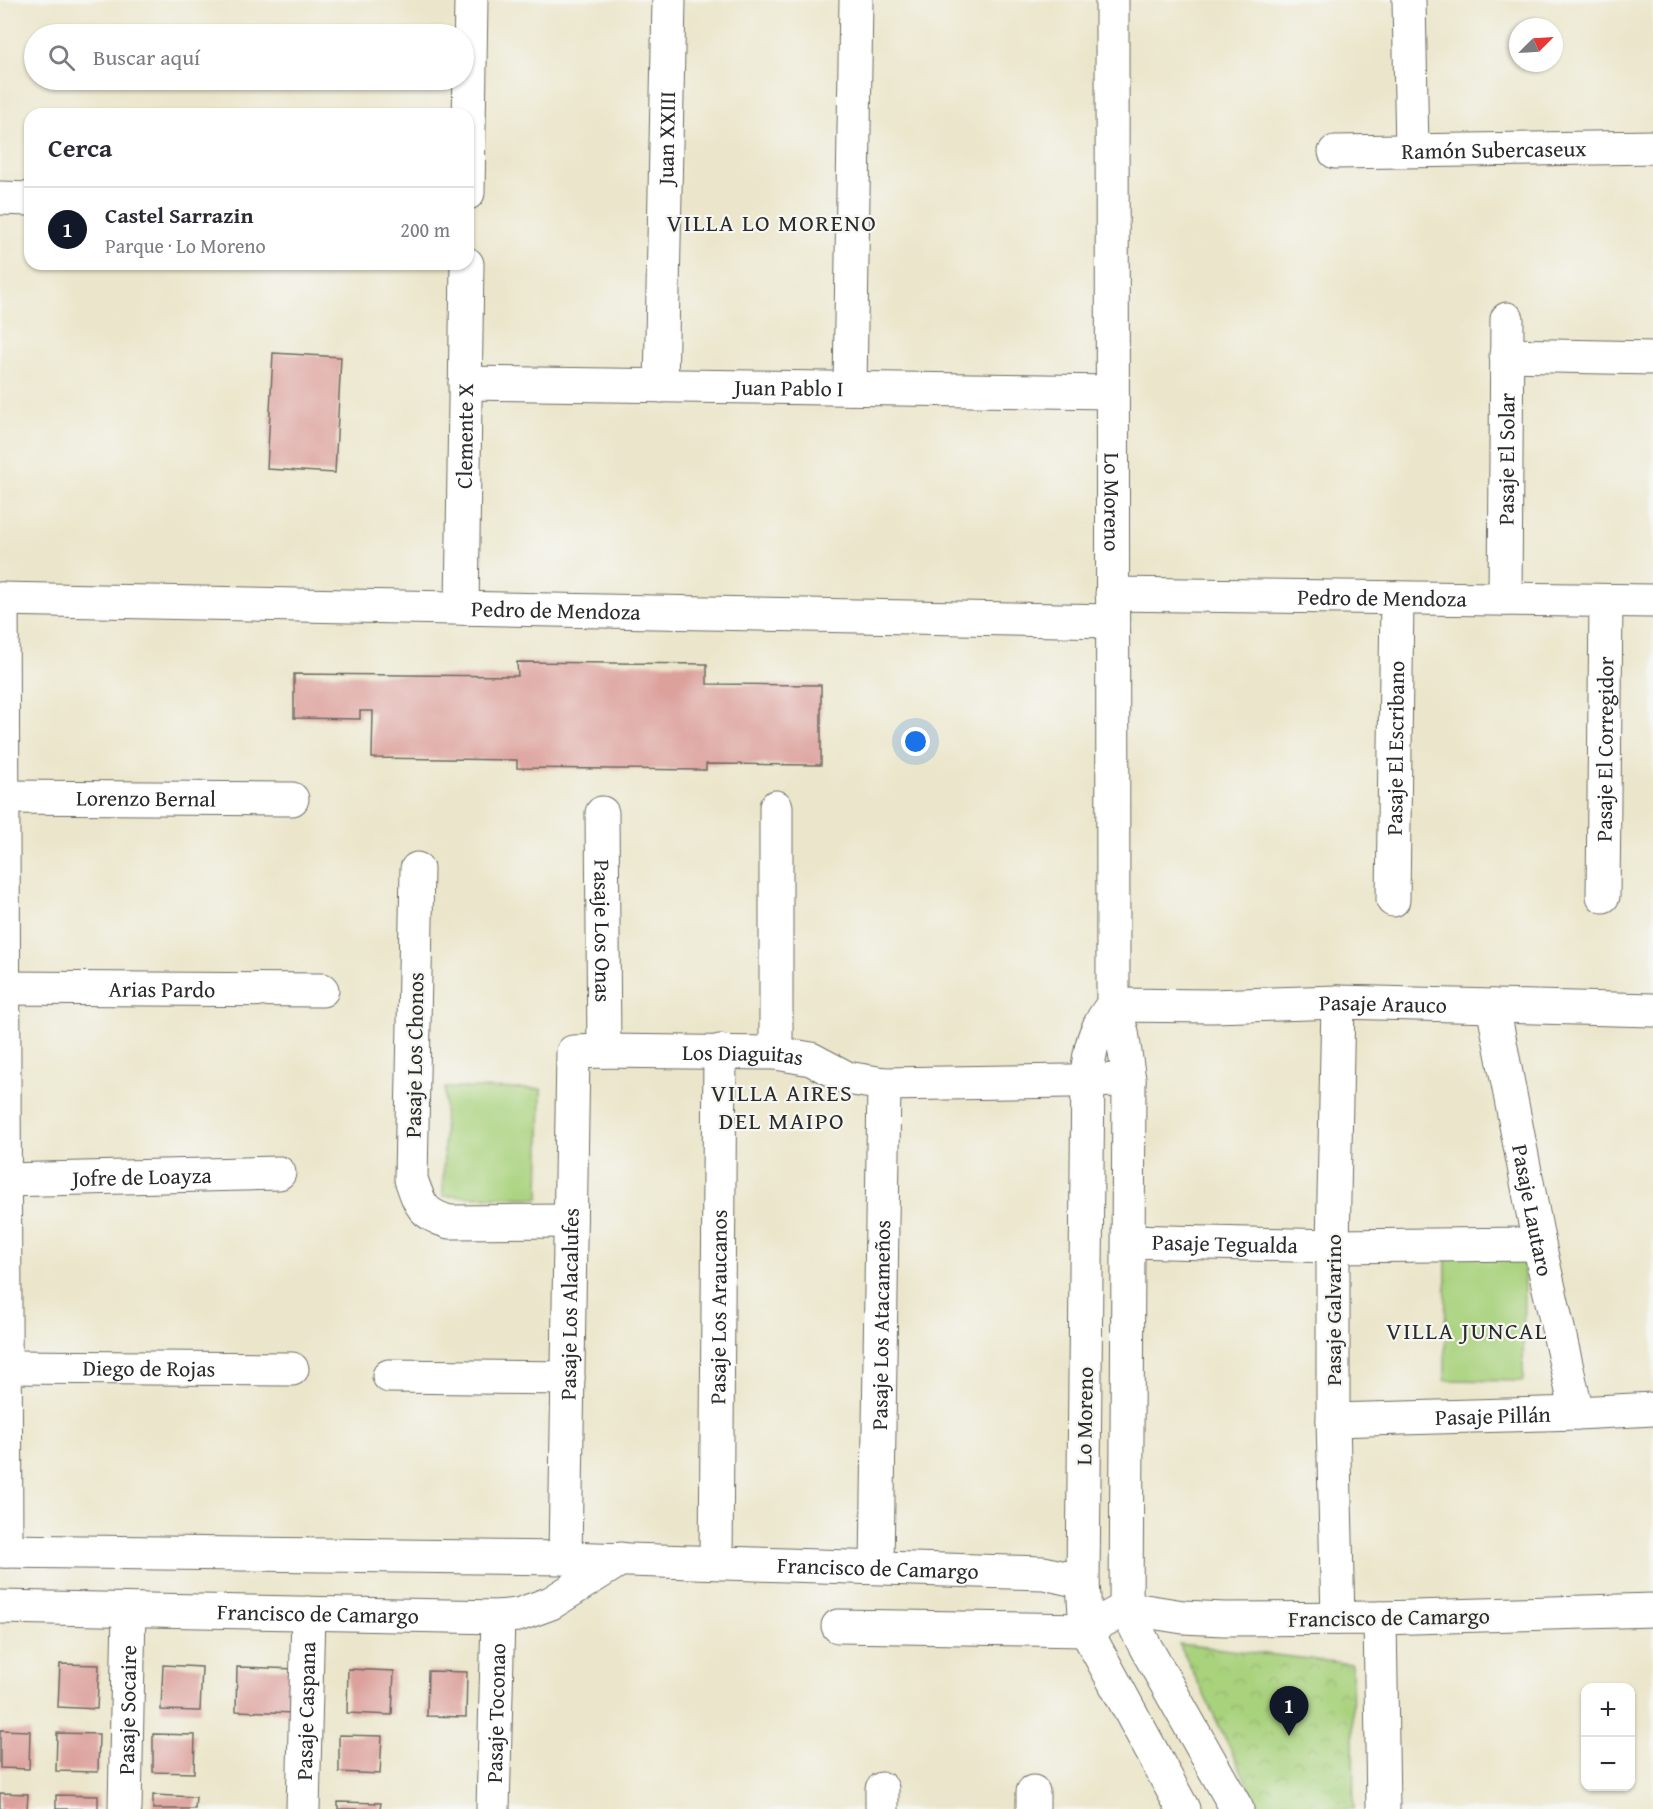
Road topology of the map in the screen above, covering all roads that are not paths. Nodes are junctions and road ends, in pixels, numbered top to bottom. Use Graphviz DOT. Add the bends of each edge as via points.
graph roads {
  1 [pos="471,0"];
  2 [pos="669,0"];
  3 [pos="856,0"];
  4 [pos="1112,0"];
  5 [pos="1409,0"];
  6 [pos="471,24"];
  7 [pos="470,90"];
  8 [pos="469,108"];
  9 [pos="1653,147"];
  10 [pos="1412,150"];
  11 [pos="1335,152"];
  12 [pos="0,198"];
  13 [pos="24,199"];
  14 [pos="467,270"];
  15 [pos="1507,318"];
  16 [pos="1506,355"];
  17 [pos="1653,358"];
  18 [pos="465,383"];
  19 [pos="661,386"];
  20 [pos="850,388"];
  21 [pos="1112,392"];
  22 [pos="1397,598"];
  23 [pos="1,599"];
  24 [pos="1505,599"];
  25 [pos="1606,601"];
  26 [pos="1653,601"];
  27 [pos="462,608"];
  28 [pos="1112,608"];
  29 [pos="1,796"];
  30 [pos="292,799"];
  31 [pos="777,807"];
  32 [pos="602,813"];
  33 [pos="417,869"];
  34 [pos="1603,896"];
  35 [pos="1393,900"];
  36 [pos="3,988"];
  37 [pos="322,990"];
  38 [pos="1338,1002"];
  39 [pos="1113,1005"];
  40 [pos="1493,1006"];
  41 [pos="1653,1010"];
  42 [pos="589,1051"];
  43 [pos="720,1051"];
  44 [pos="776,1053"];
  45 [pos="1129,1080"];
  46 [pos="1088,1081"];
  47 [pos="884,1084"];
  48 [pos="279,1173"];
  49 [pos="4,1180"];
  50 [pos="570,1221"];
  51 [pos="1129,1241"];
  52 [pos="1539,1244"];
  53 [pos="1333,1246"];
  54 [pos="5,1367"];
  55 [pos="292,1369"];
  56 [pos="389,1376"];
  57 [pos="568,1378"];
  58 [pos="1653,1409"];
  59 [pos="1577,1413"];
  60 [pos="1333,1420"];
  61 [pos="3,1551"];
  62 [pos="565,1558"];
  63 [pos="621,1559"];
  64 [pos="716,1562"];
  65 [pos="877,1568"];
  66 [pos="1083,1582"];
  67 [pos="0,1607"];
  68 [pos="1126,1608"];
  69 [pos="129,1610"];
  70 [pos="1653,1610"];
  71 [pos="308,1613"];
  72 [pos="498,1617"];
  73 [pos="1338,1618"];
  74 [pos="1380,1618"];
  75 [pos="838,1626"];
  76 [pos="1086,1630"];
  77 [pos="125,1809"];
  78 [pos="303,1809"];
  79 [pos="493,1809"];
  80 [pos="1183,1809"];
  81 [pos="1237,1809"];
  82 [pos="1383,1809"];
  1 -- 6 [label="street"];
  2 -- 19 [label="street, Juan XXIII"];
  3 -- 20 [label="street"];
  4 -- 21 [label="street, Lo Moreno"];
  5 -- 10 [label="street"];
  7 -- 8 [label="street"];
  9 -- 10 [label="street, Ramón Subercaseux"];
  10 -- 11 [label="street, Ramón Subercaseux"];
  12 -- 13 [label="street"];
  14 -- 18 [label="street, Clemente X"];
  15 -- 16 [label="street, Pasaje El Solar"];
  16 -- 17 [label="street"];
  16 -- 24 [label="street, Pasaje El Solar"];
  18 -- 19 [label="street, Juan Pablo I"];
  18 -- 27 [label="street, Clemente X"];
  19 -- 20 [label="street, Juan Pablo I"];
  20 -- 21 [label="street, Juan Pablo I"];
  21 -- 28 [label="street, Lo Moreno"];
  22 -- 24 [label="street, Pedro de Mendoza"];
  22 -- 28 [label="street, Pedro de Mendoza"];
  22 -- 35 [label="street, Pasaje El Escribano"];
  23 -- 27 [label="street, Pedro de Mendoza"];
  23 -- 29 [label="street"];
  24 -- 25 [label="street, Pedro de Mendoza"];
  25 -- 26 [label="street, Pedro de Mendoza"];
  25 -- 34 [label="street, Pasaje El Corregidor"];
  27 -- 28 [label="street, Pedro de Mendoza"];
  28 -- 39 [label="street, Lo Moreno"];
  29 -- 30 [label="street, Lorenzo Bernal"];
  29 -- 36 [label="street"];
  31 -- 44 [label="street"];
  32 -- 42 [label="street, Pasaje Los Onas"];
  33 -- 50 [label="street, Pasaje Los Chonos" via="411,1179 419,1202 432,1217 449,1222"];
  36 -- 37 [label="street, Arias Pardo"];
  36 -- 49 [label="street"];
  38 -- 39 [label="street, Pasaje Arauco"];
  38 -- 40 [label="street, Pasaje Arauco"];
  38 -- 53 [label="street, Pasaje Galvarino"];
  39 -- 45 [label="street, Lo Moreno" via="1122,1032"];
  39 -- 46 [label="street, Lo Moreno" via="1095,1033"];
  40 -- 41 [label="street, Pasaje Arauco"];
  40 -- 52 [label="street, Pasaje Lautaro"];
  42 -- 43 [label="street, Los Diaguitas"];
  42 -- 50 [label="street, Pasaje Los Alacalufes"];
  43 -- 44 [label="street, Los Diaguitas"];
  43 -- 64 [label="street, Pasaje Los Araucanos"];
  44 -- 47 [label="street, Los Diaguitas" via="811,1059 847,1077"];
  45 -- 46 [label="street, Los Diaguitas"];
  45 -- 51 [label="street, Lo Moreno"];
  46 -- 47 [label="street, Los Diaguitas"];
  46 -- 66 [label="street, Lo Moreno"];
  47 -- 65 [label="street, Pasaje Los Atacameños"];
  48 -- 49 [label="street, Jofre de Loayza"];
  49 -- 54 [label="street"];
  50 -- 57 [label="street, Pasaje Los Alacalufes"];
  51 -- 53 [label="street, Pasaje Tegualda"];
  51 -- 68 [label="street, Lo Moreno"];
  52 -- 53 [label="street, Pasaje Tegualda"];
  52 -- 59 [label="street, Pasaje Lautaro"];
  53 -- 60 [label="street, Pasaje Galvarino"];
  54 -- 55 [label="street, Diego de Rojas"];
  54 -- 61 [label="street"];
  56 -- 57 [label="street"];
  57 -- 62 [label="street, Pasaje Los Alacalufes"];
  58 -- 59 [label="street, Pasaje Pillán"];
  59 -- 60 [label="street, Pasaje Pillán"];
  60 -- 73 [label="street, Pasaje Galvarino"];
  61 -- 62 [label="street, Francisco de Camargo"];
  62 -- 63 [label="street, Francisco de Camargo"];
  63 -- 64 [label="street, Francisco de Camargo"];
  63 -- 72 [label="street, Francisco de Camargo" via="551,1604"];
  64 -- 65 [label="street, Francisco de Camargo"];
  65 -- 66 [label="street, Francisco de Camargo" via="1044,1573"];
  66 -- 68 [label="street, Francisco de Camargo"];
  66 -- 76 [label="street, Lo Moreno"];
  67 -- 69 [label="street, Francisco de Camargo"];
  68 -- 73 [label="street, Francisco de Camargo" via="1214,1619"];
  68 -- 76 [label="street"];
  68 -- 81 [label="street, Lo Moreno"];
  69 -- 71 [label="street, Francisco de Camargo"];
  69 -- 77 [label="street, Pasaje Socaire"];
  70 -- 74 [label="street, Francisco de Camargo"];
  71 -- 72 [label="street, Francisco de Camargo"];
  71 -- 78 [label="street, Pasaje Caspana"];
  72 -- 79 [label="street, Pasaje Toconao"];
  73 -- 74 [label="street, Francisco de Camargo"];
  74 -- 82 [label="street"];
  75 -- 76 [label="street"];
  76 -- 80 [label="street, Lo Moreno"];
}
